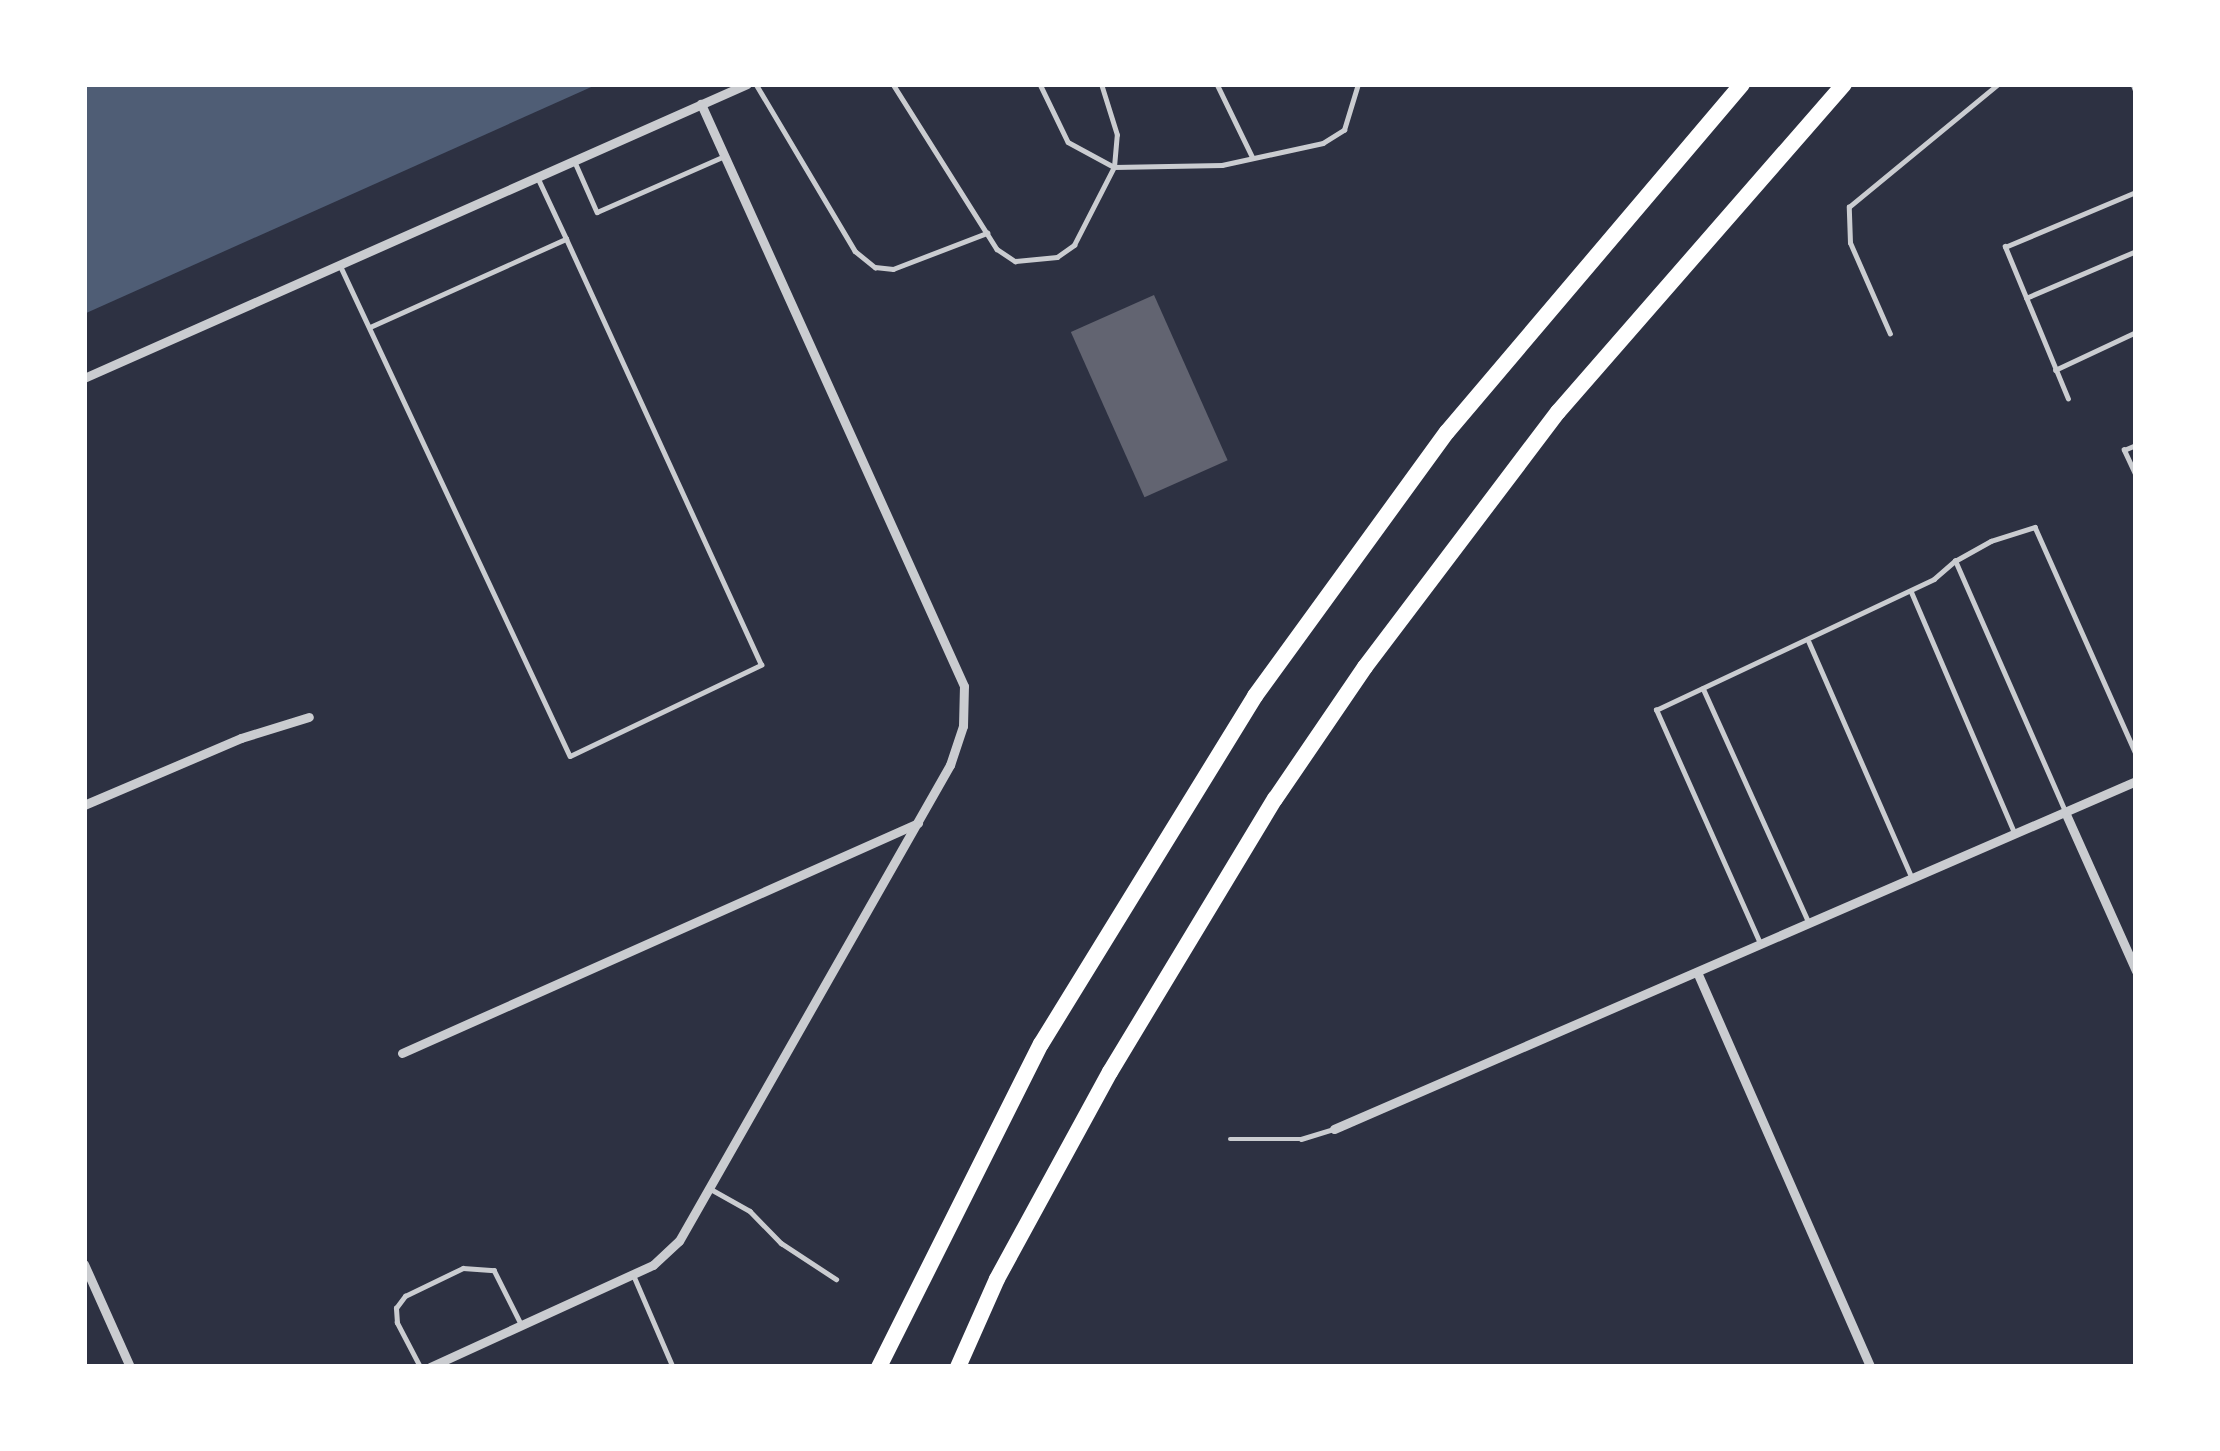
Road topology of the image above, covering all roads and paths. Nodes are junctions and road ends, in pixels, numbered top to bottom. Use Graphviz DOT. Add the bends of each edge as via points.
graph roads {
  1 [pos="751,84"];
  2 [pos="893,84"];
  3 [pos="1040,84"];
  4 [pos="1102,84"];
  5 [pos="1217,84"];
  6 [pos="1358,84"];
  7 [pos="1742,84"];
  8 [pos="1844,84"];
  9 [pos="1998,84"];
  10 [pos="2132,84"];
  11 [pos="2136,92"];
  12 [pos="701,104"];
  13 [pos="724,156"];
  14 [pos="1253,158"];
  15 [pos="574,160"];
  16 [pos="1114,167"];
  17 [pos="537,177"];
  18 [pos="2136,192"];
  19 [pos="987,233"];
  20 [pos="566,239"];
  21 [pos="2136,251"];
  22 [pos="340,265"];
  23 [pos="2026,298"];
  24 [pos="370,327"];
  25 [pos="2136,332"];
  26 [pos="1890,334"];
  27 [pos="2055,370"];
  28 [pos="84,378"];
  29 [pos="2068,399"];
  30 [pos="2136,445"];
  31 [pos="2136,476"];
  32 [pos="1955,561"];
  33 [pos="1911,590"];
  34 [pos="1808,640"];
  35 [pos="1703,688"];
  36 [pos="309,717"];
  37 [pos="2136,754"];
  38 [pos="2136,781"];
  39 [pos="84,806"];
  40 [pos="2065,812"];
  41 [pos="918,824"];
  42 [pos="2015,834"];
  43 [pos="1912,878"];
  44 [pos="1809,923"];
  45 [pos="1760,944"];
  46 [pos="2136,971"];
  47 [pos="1697,972"];
  48 [pos="402,1053"];
  49 [pos="1334,1130"];
  50 [pos="1229,1138"];
  51 [pos="709,1188"];
  52 [pos="84,1264"];
  53 [pos="633,1274"];
  54 [pos="836,1279"];
  55 [pos="521,1324"];
  56 [pos="130,1367"];
  57 [pos="420,1367"];
  58 [pos="430,1367"];
  59 [pos="673,1367"];
  60 [pos="879,1367"];
  61 [pos="958,1367"];
  62 [pos="1870,1367"];
  1 -- 12 [label="street"];
  1 -- 19 [label="lane" via="855,251 874,267 893,269"];
  2 -- 19 [label="lane"];
  3 -- 16 [label="lane" via="1068,142"];
  4 -- 16 [label="lane" via="1117,135"];
  5 -- 14 [label="lane"];
  6 -- 14 [label="lane" via="1344,130 1323,143"];
  7 -- 60 [label="highway" via="1447,432 1255,696 1041,1044"];
  8 -- 61 [label="highway" via="1558,412 1365,667 1110,1072"];
  9 -- 26 [label="lane" via="1849,208 1850,243"];
  10 -- 11 [label="lane"];
  12 -- 13 [label="street"];
  12 -- 15 [label="street"];
  13 -- 15 [label="lane" via="598,212"];
  13 -- 41 [label="street" via="964,686 963,726"];
  14 -- 16 [label="lane"];
  15 -- 17 [label="street"];
  16 -- 19 [label="lane" via="1074,245 1057,257 1016,261"];
  17 -- 20 [label="lane"];
  17 -- 22 [label="street"];
  18 -- 23 [label="lane" via="2005,247"];
  20 -- 24 [label="lane"];
  20 -- 24 [label="lane" via="761,665 570,756"];
  21 -- 23 [label="lane"];
  22 -- 24 [label="lane"];
  22 -- 28 [label="street"];
  23 -- 27 [label="lane"];
  25 -- 27 [label="lane"];
  27 -- 29 [label="lane"];
  30 -- 31 [label="lane" via="2124,450"];
  32 -- 33 [label="lane"];
  32 -- 37 [label="lane" via="2036,527"];
  32 -- 40 [label="lane"];
  33 -- 34 [label="lane"];
  33 -- 42 [label="lane"];
  34 -- 35 [label="lane"];
  34 -- 43 [label="lane"];
  35 -- 44 [label="lane"];
  35 -- 45 [label="lane" via="1656,710"];
  36 -- 39 [label="street" via="241,737"];
  38 -- 40 [label="street"];
  40 -- 42 [label="street"];
  40 -- 46 [label="street"];
  41 -- 48 [label="street"];
  41 -- 51 [label="street"];
  42 -- 43 [label="street"];
  43 -- 44 [label="street"];
  44 -- 45 [label="street"];
  45 -- 47 [label="street"];
  47 -- 49 [label="street"];
  47 -- 62 [label="street"];
  49 -- 50 [label="lane" via="1300,1139"];
  51 -- 53 [label="street" via="679,1240"];
  51 -- 54 [label="lane"];
  52 -- 56 [label="street"];
  53 -- 55 [label="street"];
  53 -- 59 [label="lane"];
  55 -- 57 [label="lane" via="494,1270 463,1268 396,1308"];
  55 -- 58 [label="street"];
}
